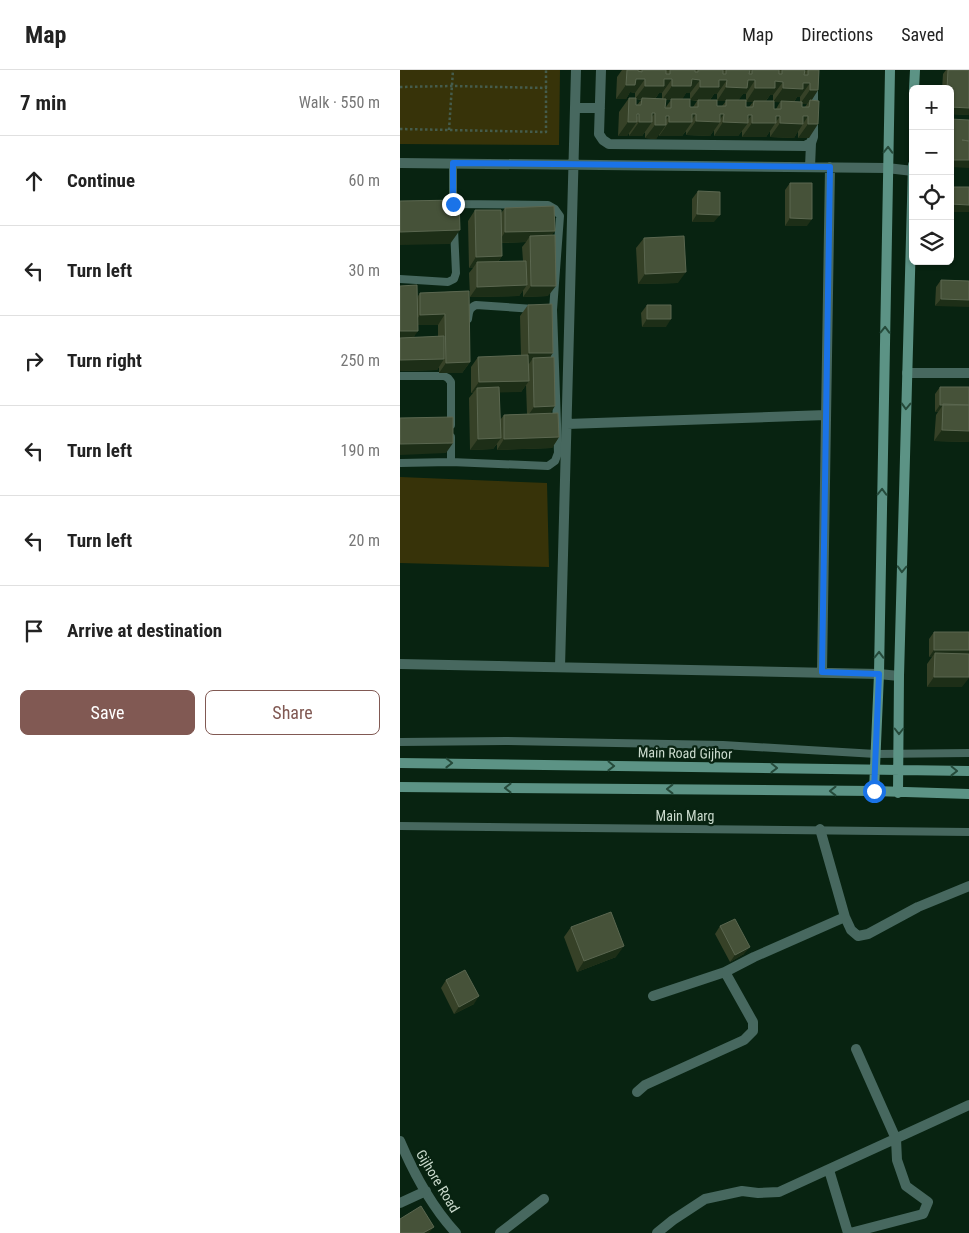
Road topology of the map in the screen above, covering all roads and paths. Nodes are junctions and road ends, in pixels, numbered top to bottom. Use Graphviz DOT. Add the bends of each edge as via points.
graph roads {
  1 [pos="453,70"];
  2 [pos="546,70"];
  3 [pos="576,70"];
  4 [pos="601,70"];
  5 [pos="890,70"];
  6 [pos="915,70"];
  7 [pos="809,71"];
  8 [pos="914,85"];
  9 [pos="452,86"];
  10 [pos="400,87"];
  11 [pos="547,88"];
  12 [pos="576,108"];
  13 [pos="600,108"];
  14 [pos="400,130"];
  15 [pos="449,130"];
  16 [pos="811,143"];
  17 [pos="400,163"];
  18 [pos="453,163"];
  19 [pos="575,165"];
  20 [pos="810,167"];
  21 [pos="830,167"];
  22 [pos="888,168"];
  23 [pos="909,171"];
  24 [pos="913,175"];
  25 [pos="444,204"];
  26 [pos="453,204"];
  27 [pos="453,214"];
  28 [pos="454,224"];
  29 [pos="400,279"];
  30 [pos="553,310"];
  31 [pos="468,331"];
  32 [pos="907,373"];
  33 [pos="969,373"];
  34 [pos="400,376"];
  35 [pos="826,415"];
  36 [pos="567,424"];
  37 [pos="451,462"];
  38 [pos="400,463"];
  39 [pos="400,664"];
  40 [pos="560,667"];
  41 [pos="822,672"];
  42 [pos="879,674"];
  43 [pos="899,676"];
  44 [pos="400,742"];
  45 [pos="969,753"];
  46 [pos="876,754"];
  47 [pos="899,754"];
  48 [pos="400,763"];
  49 [pos="876,769"];
  50 [pos="898,771"];
  51 [pos="969,771"];
  52 [pos="400,787"];
  53 [pos="874,791"];
  54 [pos="898,793"];
  55 [pos="969,794"];
  56 [pos="400,826"];
  57 [pos="820,829"];
  58 [pos="969,832"];
  59 [pos="969,886"];
  60 [pos="846,917"];
  61 [pos="725,972"];
  62 [pos="653,996"];
  63 [pos="856,1048"];
  64 [pos="637,1092"];
  65 [pos="969,1105"];
  66 [pos="896,1139"];
  67 [pos="400,1141"];
  68 [pos="829,1170"];
  69 [pos="426,1191"];
  70 [pos="544,1198"];
  71 [pos="400,1203"];
  72 [pos="456,1233"];
  73 [pos="500,1233"];
  74 [pos="656,1233"];
  75 [pos="849,1233"];
  1 -- 9 [label="path"];
  2 -- 11 [label="path"];
  3 -- 12 [label="street"];
  4 -- 13 [label="street"];
  22 -- 5 [label="street, one-way"];
  6 -- 8 [label="street"];
  7 -- 16 [label="street"];
  9 -- 10 [label="path"];
  9 -- 11 [label="path"];
  9 -- 15 [label="path"];
  11 -- 15 [label="path" via="546,132"];
  12 -- 13 [label="street"];
  12 -- 19 [label="street"];
  13 -- 16 [label="street" via="599,134 609,144 805,146"];
  14 -- 15 [label="path"];
  16 -- 20 [label="street"];
  17 -- 18 [label="street"];
  18 -- 19 [label="street"];
  18 -- 26 [label="lane"];
  19 -- 20 [label="street"];
  19 -- 36 [label="street"];
  20 -- 21 [label="street"];
  21 -- 22 [label="street"];
  21 -- 35 [label="street"];
  22 -- 23 [label="street"];
  42 -- 22 [label="street, one-way"];
  24 -- 32 [label="street"];
  25 -- 26 [label="lane"];
  26 -- 27 [label="lane"];
  26 -- 30 [label="lane" via="548,205 555,209 560,216"];
  28 -- 29 [label="lane" via="454,279 448,282"];
  30 -- 31 [label="lane" via="476,305 469,312"];
  30 -- 37 [label="lane" via="558,453 555,461 548,466"];
  32 -- 33 [label="street"];
  32 -- 43 [label="street, one-way"];
  34 -- 37 [label="lane" via="444,376 451,382"];
  35 -- 36 [label="street"];
  35 -- 41 [label="street"];
  36 -- 40 [label="street"];
  37 -- 38 [label="lane"];
  39 -- 40 [label="street"];
  40 -- 41 [label="street"];
  41 -- 42 [label="street"];
  42 -- 43 [label="street"];
  42 -- 46 [label="street"];
  43 -- 47 [label="street, one-way"];
  44 -- 46 [label="lane" via="723,745"];
  45 -- 47 [label="lane"];
  46 -- 47 [label="lane"];
  46 -- 49 [label="street"];
  47 -- 50 [label="street"];
  48 -- 49 [label="street, Main Road Gijhor, one-way"];
  49 -- 50 [label="street, Main Road Gijhor"];
  49 -- 53 [label="street"];
  50 -- 51 [label="street, Main Road Gijhor, one-way"];
  50 -- 54 [label="street"];
  53 -- 52 [label="street, one-way"];
  53 -- 54 [label="street"];
  54 -- 55 [label="street"];
  56 -- 57 [label="lane, Main Marg"];
  57 -- 58 [label="lane, Main Marg"];
  57 -- 60 [label="street"];
  59 -- 60 [label="street" via="918,907 868,934 858,936 851,930"];
  60 -- 61 [label="street"];
  61 -- 62 [label="street"];
  61 -- 64 [label="street" via="753,1022 753,1031 744,1040 645,1085"];
  63 -- 66 [label="street"];
  65 -- 66 [label="street"];
  66 -- 68 [label="street"];
  66 -- 75 [label="street" via="897,1160 906,1186 928,1202 923,1214"];
  67 -- 69 [label="street, Gijhore Road"];
  68 -- 74 [label="street" via="778,1192 742,1191 705,1199"];
  68 -- 75 [label="street"];
  69 -- 71 [label="street"];
  69 -- 72 [label="street, Gijhore Road"];
  70 -- 73 [label="street"];
}
